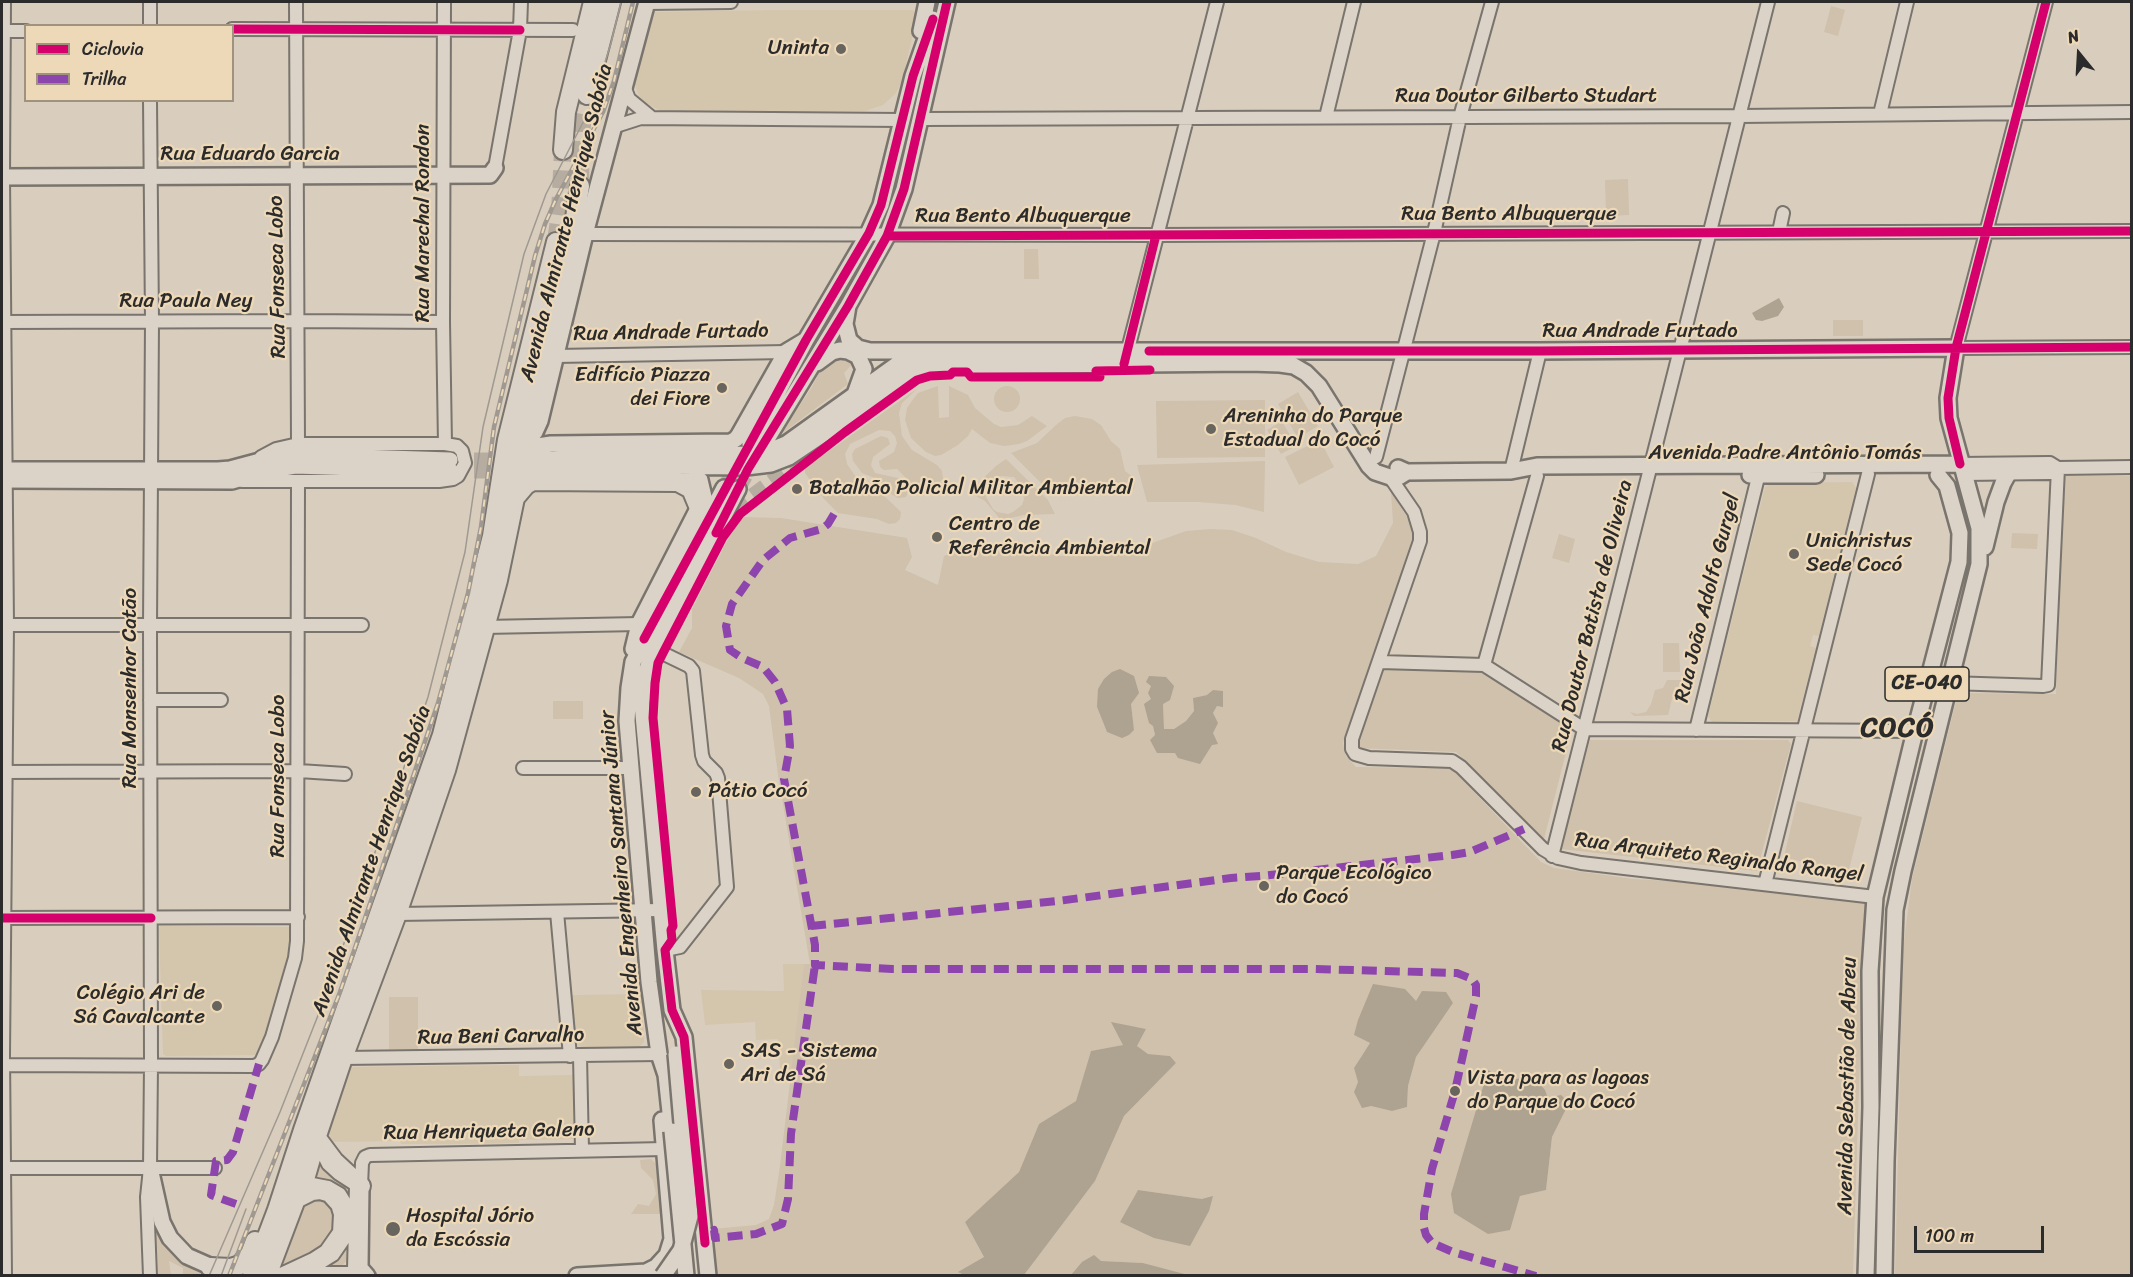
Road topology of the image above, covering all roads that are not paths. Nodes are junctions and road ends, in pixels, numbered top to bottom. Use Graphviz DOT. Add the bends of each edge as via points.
graph roads {
  1 [pos="4,2"];
  2 [pos="150,2"];
  3 [pos="296,2"];
  4 [pos="444,2"];
  5 [pos="521,2"];
  6 [pos="593,2"];
  7 [pos="611,2"];
  8 [pos="647,2"];
  9 [pos="731,2"];
  10 [pos="927,2"];
  11 [pos="937,2"];
  12 [pos="947,2"];
  13 [pos="954,2"];
  14 [pos="1217,2"];
  15 [pos="1354,2"];
  16 [pos="1492,2"];
  17 [pos="1768,2"];
  18 [pos="1906,2"];
  19 [pos="2046,2"];
  20 [pos="150,24"];
  21 [pos="234,29"];
  22 [pos="444,29"];
  23 [pos="296,30"];
  24 [pos="520,30"];
  25 [pos="573,30"];
  26 [pos="3,31"];
  27 [pos="24,31"];
  28 [pos="934,33"];
  29 [pos="931,70"];
  30 [pos="913,76"];
  31 [pos="624,86"];
  32 [pos="587,95"];
  33 [pos="150,102"];
  34 [pos="2017,112"];
  35 [pos="2132,112"];
  36 [pos="1880,114"];
  37 [pos="1740,116"];
  38 [pos="1326,117"];
  39 [pos="1460,117"];
  40 [pos="652,118"];
  41 [pos="1186,118"];
  42 [pos="921,119"];
  43 [pos="902,120"];
  44 [pos="613,127"];
  45 [pos="563,150"];
  46 [pos="495,168"];
  47 [pos="442,175"];
  48 [pos="296,176"];
  49 [pos="2,177"];
  50 [pos="150,177"];
  51 [pos="580,186"];
  52 [pos="1783,213"];
  53 [pos="1985,231"];
  54 [pos="2132,231"];
  55 [pos="1710,232"];
  56 [pos="1779,232"];
  57 [pos="1434,233"];
  58 [pos="585,234"];
  59 [pos="1156,235"];
  60 [pos="867,236"];
  61 [pos="887,236"];
  62 [pos="556,242"];
  63 [pos="848,306"];
  64 [pos="299,321"];
  65 [pos="3,322"];
  66 [pos="152,322"];
  67 [pos="443,322"];
  68 [pos="806,340"];
  69 [pos="2132,347"];
  70 [pos="1956,348"];
  71 [pos="1681,349"];
  72 [pos="1404,350"];
  73 [pos="1312,351"];
  74 [pos="1540,351"];
  75 [pos="786,352"];
  76 [pos="936,352"];
  77 [pos="556,356"];
  78 [pos="1126,358"];
  79 [pos="802,383"];
  80 [pos="1329,386"];
  81 [pos="855,394"];
  82 [pos="1334,411"];
  83 [pos="835,426"];
  84 [pos="535,432"];
  85 [pos="1360,433"];
  86 [pos="729,442"];
  87 [pos="298,444"];
  88 [pos="445,444"];
  89 [pos="551,444"];
  90 [pos="630,444"];
  91 [pos="520,450"];
  92 [pos="686,455"];
  93 [pos="703,455"];
  94 [pos="808,455"];
  95 [pos="1376,458"];
  96 [pos="243,465"];
  97 [pos="674,466"];
  98 [pos="2058,468"];
  99 [pos="2132,468"];
  100 [pos="1962,469"];
  101 [pos="1760,470"];
  102 [pos="537,471"];
  103 [pos="1511,471"];
  104 [pos="1650,471"];
  105 [pos="1407,472"];
  106 [pos="1868,474"];
  107 [pos="2008,474"];
  108 [pos="3,475"];
  109 [pos="1938,475"];
  110 [pos="151,476"];
  111 [pos="1537,476"];
  112 [pos="1390,477"];
  113 [pos="232,481"];
  114 [pos="298,482"];
  115 [pos="515,498"];
  116 [pos="699,508"];
  117 [pos="734,509"];
  118 [pos="722,521"];
  119 [pos="1979,564"];
  120 [pos="639,624"];
  121 [pos="4,625"];
  122 [pos="298,625"];
  123 [pos="362,625"];
  124 [pos="150,626"];
  125 [pos="484,627"];
  126 [pos="654,649"];
  127 [pos="633,662"];
  128 [pos="1380,662"];
  129 [pos="1484,665"];
  130 [pos="1949,682"];
  131 [pos="150,700"];
  132 [pos="221,700"];
  133 [pos="1584,729"];
  134 [pos="1696,730"];
  135 [pos="1803,730"];
  136 [pos="1915,730"];
  137 [pos="523,768"];
  138 [pos="631,768"];
  139 [pos="298,771"];
  140 [pos="4,772"];
  141 [pos="150,773"];
  142 [pos="345,774"];
  143 [pos="1552,856"];
  144 [pos="1765,884"];
  145 [pos="1875,897"];
  146 [pos="644,910"];
  147 [pos="661,910"];
  148 [pos="557,912"];
  149 [pos="397,914"];
  150 [pos="298,917"];
  151 [pos="3,918"];
  152 [pos="151,918"];
  153 [pos="664,950"];
  154 [pos="672,1010"];
  155 [pos="1871,1036"];
  156 [pos="659,1054"];
  157 [pos="575,1056"];
  158 [pos="343,1058"];
  159 [pos="2,1065"];
  160 [pos="151,1065"];
  161 [pos="1888,1072"];
  162 [pos="1871,1107"];
  163 [pos="309,1133"];
  164 [pos="665,1149"];
  165 [pos="582,1150"];
  166 [pos="1886,1161"];
  167 [pos="3,1168"];
  168 [pos="150,1168"];
  169 [pos="215,1168"];
  170 [pos="361,1186"];
  171 [pos="700,1199"];
  172 [pos="288,1208"];
  173 [pos="671,1230"];
  174 [pos="210,1267"];
  175 [pos="307,1272"];
  176 [pos="5,1275"];
  177 [pos="150,1275"];
  178 [pos="235,1275"];
  179 [pos="252,1275"];
  180 [pos="267,1275"];
  181 [pos="284,1275"];
  182 [pos="367,1275"];
  183 [pos="577,1275"];
  184 [pos="663,1275"];
  185 [pos="686,1275"];
  186 [pos="708,1275"];
  187 [pos="1866,1275"];
  188 [pos="1884,1275"];
  1 -- 26 [label="street"];
  2 -- 20 [label="street"];
  3 -- 23 [label="street, Rua Fonseca Lobo"];
  4 -- 22 [label="street, Rua Marechal Rondon"];
  5 -- 24 [label="street"];
  6 -- 45 [label="highway, Avenida Almirante Henrique Sabóia" via="566,112"];
  7 -- 32 [label="highway, Avenida Almirante Henrique Sabóia"];
  8 -- 9 [label="street"];
  8 -- 31 [label="main road, Avenida Almirante Henrique Sabóia"];
  10 -- 30 [label="main road"];
  11 -- 28 [label="main road"];
  12 -- 28 [label="main road"];
  13 -- 29 [label="main road" via="945,40"];
  14 -- 41 [label="street"];
  15 -- 38 [label="street"];
  16 -- 39 [label="street"];
  17 -- 37 [label="street, Rua Doutor Batista de Oliveira"];
  18 -- 36 [label="street"];
  19 -- 34 [label="street"];
  21 -- 23 [label="street"];
  22 -- 23 [label="street"];
  22 -- 24 [label="street"];
  22 -- 47 [label="street, Rua Marechal Rondon"];
  23 -- 48 [label="street, Rua Fonseca Lobo"];
  24 -- 25 [label="street"];
  24 -- 46 [label="street"];
  26 -- 27 [label="street"];
  26 -- 49 [label="street"];
  28 -- 29 [label="main road"];
  28 -- 30 [label="main road"];
  29 -- 42 [label="main road"];
  30 -- 43 [label="main road"];
  31 -- 40 [label="street" via="627,97"];
  31 -- 44 [label="main road, Avenida Almirante Henrique Sabóia"];
  33 -- 50 [label="street, Rua Monsenhor Catão"];
  34 -- 35 [label="street, Rua Doutor Gilberto Studart"];
  34 -- 36 [label="street, Rua Doutor Gilberto Studart"];
  34 -- 53 [label="street"];
  36 -- 37 [label="street, Rua Doutor Gilberto Studart"];
  37 -- 39 [label="street, Rua Doutor Gilberto Studart"];
  37 -- 55 [label="street, Rua Doutor Batista de Oliveira"];
  38 -- 39 [label="street, Rua Doutor Gilberto Studart"];
  38 -- 41 [label="street, Rua Doutor Gilberto Studart"];
  39 -- 57 [label="street"];
  40 -- 43 [label="street"];
  40 -- 44 [label="street"];
  41 -- 42 [label="street, Rua Doutor Gilberto Studart"];
  41 -- 59 [label="street"];
  42 -- 61 [label="main road" via="904,189"];
  43 -- 60 [label="main road" via="881,205"];
  44 -- 58 [label="main road, Avenida Almirante Henrique Sabóia"];
  46 -- 47 [label="main road, Rua Eduardo Garcia" via="490,175"];
  47 -- 48 [label="main road, Rua Eduardo Garcia"];
  47 -- 67 [label="street, Rua Marechal Rondon"];
  48 -- 50 [label="main road, Rua Eduardo Garcia"];
  48 -- 64 [label="street, Rua Fonseca Lobo"];
  49 -- 50 [label="main road, Rua Eduardo Garcia"];
  49 -- 65 [label="street"];
  50 -- 66 [label="street, Rua Monsenhor Catão"];
  51 -- 91 [label="highway, Avenida Almirante Henrique Sabóia" via="569,256"];
  52 -- 56 [label="street"];
  53 -- 54 [label="street, Rua Bento Albuquerque"];
  53 -- 56 [label="street, Rua Bento Albuquerque"];
  53 -- 70 [label="street"];
  55 -- 56 [label="street, Rua Bento Albuquerque"];
  55 -- 57 [label="street, Rua Bento Albuquerque"];
  55 -- 71 [label="street, Rua Doutor Batista de Oliveira"];
  57 -- 59 [label="street, Rua Bento Albuquerque"];
  57 -- 72 [label="street"];
  58 -- 60 [label="street, Rua Bento Albuquerque"];
  58 -- 77 [label="main road, Avenida Almirante Henrique Sabóia"];
  59 -- 61 [label="street, Rua Bento Albuquerque"];
  59 -- 78 [label="street"];
  60 -- 61 [label="street, Rua Bento Albuquerque"];
  60 -- 68 [label="main road"];
  61 -- 63 [label="main road"];
  62 -- 163 [label="highway, Avenida Almirante Henrique Sabóia" via="511,419 492,536 442,735"];
  63 -- 76 [label="main road" via="846,333 858,348"];
  63 -- 79 [label="main road"];
  64 -- 66 [label="street, Rua Paula Ney"];
  64 -- 67 [label="street, Rua Paula Ney"];
  64 -- 87 [label="street, Rua Fonseca Lobo"];
  65 -- 66 [label="street, Rua Paula Ney"];
  65 -- 108 [label="street"];
  66 -- 110 [label="street, Rua Monsenhor Catão"];
  67 -- 88 [label="street, Rua Marechal Rondon"];
  68 -- 75 [label="main road"];
  68 -- 79 [label="main road" via="757,444"];
  69 -- 70 [label="street, Rua Andrade Furtado"];
  70 -- 71 [label="main road, Rua Andrade Furtado"];
  70 -- 100 [label="main road" via="1948,398"];
  71 -- 74 [label="main road, Rua Andrade Furtado"];
  71 -- 104 [label="street, Rua Doutor Batista de Oliveira"];
  72 -- 73 [label="main road, Rua Andrade Furtado"];
  72 -- 74 [label="main road, Rua Andrade Furtado"];
  72 -- 95 [label="street"];
  73 -- 78 [label="main road, Rua Andrade Furtado"];
  73 -- 80 [label="main road" via="1312,363"];
  74 -- 103 [label="street"];
  75 -- 77 [label="street, Rua Andrade Furtado"];
  75 -- 86 [label="main road" via="739,435"];
  76 -- 78 [label="main road, Rua Andrade Furtado"];
  76 -- 81 [label="main road" via="905,360"];
  77 -- 84 [label="main road, Avenida Almirante Henrique Sabóia"];
  78 -- 82 [label="main road" via="1294,366 1312,378"];
  78 -- 83 [label="main road" via="926,366 906,374"];
  79 -- 81 [label="main road" via="824,357 848,351 858,356 864,369"];
  80 -- 82 [label="main road"];
  80 -- 85 [label="main road"];
  81 -- 93 [label="main road" via="775,450 762,454"];
  82 -- 85 [label="main road"];
  82 -- 112 [label="main road" via="1369,466"];
  83 -- 94 [label="main road"];
  83 -- 97 [label="main road" via="789,457 771,464 746,468"];
  84 -- 89 [label="main road" via="540,441"];
  84 -- 91 [label="main road, Avenida Almirante Henrique Sabóia"];
  85 -- 95 [label="main road"];
  86 -- 90 [label="main road"];
  86 -- 93 [label="main road"];
  87 -- 88 [label="street"];
  87 -- 96 [label="street" via="276,449"];
  88 -- 114 [label="street" via="457,446 464,457 464,468 453,479"];
  89 -- 90 [label="main road"];
  89 -- 102 [label="main road" via="538,446 532,454 530,473"];
  90 -- 92 [label="main road"];
  91 -- 115 [label="highway, Avenida Almirante Henrique Sabóia"];
  92 -- 93 [label="main road"];
  92 -- 102 [label="main road"];
  95 -- 105 [label="main road, Avenida Padre Antônio Tomás"];
  96 -- 110 [label="main road"];
  96 -- 113 [label="main road" via="296,455 450,466 295,466"];
  97 -- 102 [label="main road"];
  97 -- 116 [label="main road" via="700,480 705,493"];
  98 -- 99 [label="street, Avenida Padre Antônio Tomás"];
  98 -- 100 [label="street, Avenida Padre Antônio Tomás" via="2050,463"];
  98 -- 107 [label="street, Avenida Padre Antônio Tomás" via="2050,473"];
  98 -- 130 [label="street" via="2048,685"];
  100 -- 101 [label="main road, Avenida Padre Antônio Tomás"];
  100 -- 107 [label="street, Avenida Padre Antônio Tomás"];
  100 -- 109 [label="main road, Avenida Padre Antônio Tomás"];
  100 -- 119 [label="main road, CE-040" via="1979,528"];
  101 -- 104 [label="main road, Avenida Padre Antônio Tomás"];
  101 -- 106 [label="main road, Avenida Padre Antônio Tomás"];
  101 -- 134 [label="street, Rua João Adolfo Gurgel"];
  102 -- 115 [label="highway" via="533,481"];
  102 -- 116 [label="highway" via="678,482 691,489"];
  103 -- 104 [label="main road, Avenida Padre Antônio Tomás" via="1537,466"];
  103 -- 105 [label="main road, Avenida Padre Antônio Tomás"];
  103 -- 111 [label="main road, Avenida Padre Antônio Tomás"];
  104 -- 111 [label="main road, Avenida Padre Antônio Tomás"];
  104 -- 133 [label="street, Rua Doutor Batista de Oliveira"];
  105 -- 112 [label="main road, Avenida Padre Antônio Tomás"];
  106 -- 109 [label="main road, Avenida Padre Antônio Tomás"];
  106 -- 135 [label="street"];
  107 -- 119 [label="main road"];
  108 -- 110 [label="main road"];
  108 -- 121 [label="street"];
  109 -- 136 [label="main road, CE-040" via="1947,486 1960,533 1959,562"];
  110 -- 113 [label="main road"];
  110 -- 124 [label="street, Rua Monsenhor Catão"];
  111 -- 129 [label="street"];
  112 -- 128 [label="street, Rua Arquiteto Reginaldo Rangel" via="1414,512 1420,541"];
  113 -- 114 [label="street"];
  114 -- 122 [label="street, Rua Fonseca Lobo"];
  115 -- 125 [label="highway, Avenida Almirante Henrique Sabóia"];
  116 -- 120 [label="main road"];
  117 -- 118 [label="main road"];
  118 -- 126 [label="main road, Avenida Engenheiro Santana Júnior"];
  118 -- 127 [label="main road, Avenida Engenheiro Santana Júnior" via="731,488"];
  119 -- 130 [label="main road, CE-040"];
  120 -- 125 [label="street"];
  120 -- 127 [label="main road"];
  121 -- 124 [label="street"];
  121 -- 140 [label="street"];
  122 -- 123 [label="street"];
  122 -- 124 [label="street"];
  122 -- 139 [label="street, Rua Fonseca Lobo"];
  124 -- 131 [label="street, Rua Monsenhor Catão"];
  125 -- 149 [label="highway, Avenida Almirante Henrique Sabóia" via="446,770"];
  126 -- 147 [label="main road, Avenida Engenheiro Santana Júnior" via="645,675 642,704"];
  126 -- 153 [label="street" via="693,671 702,755 718,778 728,887 680,947"];
  127 -- 138 [label="main road, Avenida Engenheiro Santana Júnior" via="627,721"];
  128 -- 129 [label="street"];
  128 -- 143 [label="street, Rua Arquiteto Reginaldo Rangel" via="1350,743 1355,754 1452,761"];
  129 -- 133 [label="street"];
  130 -- 161 [label="main road, Avenida Sebastião de Abreu / CE-040" via="1897,898"];
  131 -- 132 [label="street"];
  131 -- 141 [label="street, Rua Monsenhor Catão"];
  133 -- 134 [label="street"];
  133 -- 143 [label="street, Rua Doutor Batista de Oliveira"];
  134 -- 135 [label="street"];
  135 -- 136 [label="street"];
  135 -- 144 [label="street"];
  136 -- 145 [label="main road, CE-040"];
  137 -- 138 [label="street"];
  138 -- 146 [label="main road, Avenida Engenheiro Santana Júnior"];
  139 -- 141 [label="street"];
  139 -- 142 [label="street"];
  139 -- 150 [label="street, Rua Fonseca Lobo"];
  140 -- 141 [label="street"];
  140 -- 151 [label="street"];
  141 -- 152 [label="street, Rua Monsenhor Catão"];
  143 -- 144 [label="street, Rua Arquiteto Reginaldo Rangel" via="1581,863"];
  144 -- 145 [label="street, Rua Arquiteto Reginaldo Rangel"];
  145 -- 155 [label="main road, Avenida Sebastião de Abreu / CE-040"];
  146 -- 147 [label="street"];
  146 -- 148 [label="street"];
  146 -- 156 [label="main road, Avenida Engenheiro Santana Júnior"];
  147 -- 153 [label="main road, Avenida Engenheiro Santana Júnior"];
  148 -- 149 [label="street"];
  148 -- 157 [label="street"];
  149 -- 158 [label="highway, Avenida Almirante Henrique Sabóia"];
  150 -- 152 [label="street"];
  150 -- 160 [label="street, Rua Fonseca Lobo" via="295,958 272,1037 259,1064"];
  151 -- 152 [label="street"];
  151 -- 159 [label="street"];
  152 -- 160 [label="street, Rua Monsenhor Catão"];
  153 -- 154 [label="main road, Avenida Engenheiro Santana Júnior"];
  154 -- 171 [label="main road, Avenida Engenheiro Santana Júnior" via="684,1037"];
  154 -- 184 [label="main road, bridge" via="690,1216 681,1250"];
  155 -- 161 [label="main road" via="1875,1069 1883,1077"];
  155 -- 162 [label="main road, Avenida Sebastião de Abreu / CE-040"];
  156 -- 157 [label="street, Rua Beni Carvalho"];
  156 -- 164 [label="main road" via="657,1076"];
  156 -- 185 [label="main road, Avenida Engenheiro Santana Júnior, bridge" via="666,1075"];
  157 -- 158 [label="street, Rua Beni Carvalho"];
  157 -- 165 [label="street"];
  158 -- 163 [label="highway, Avenida Almirante Henrique Sabóia"];
  159 -- 160 [label="street"];
  159 -- 167 [label="street"];
  160 -- 168 [label="street, Rua Monsenhor Catão"];
  161 -- 166 [label="main road, Avenida Sebastião de Abreu / CE-040"];
  162 -- 166 [label="main road" via="1880,1116 1881,1148"];
  162 -- 187 [label="main road, Avenida Sebastião de Abreu / CE-040"];
  163 -- 170 [label="highway"];
  163 -- 172 [label="highway, Avenida Almirante Henrique Sabóia"];
  163 -- 174 [label="highway" via="289,1154 245,1261 231,1268"];
  164 -- 165 [label="street, Rua Henriqueta Galeno"];
  164 -- 173 [label="main road"];
  165 -- 170 [label="street, Rua Henriqueta Galeno" via="370,1155 363,1160"];
  166 -- 188 [label="main road, Avenida Sebastião de Abreu / CE-040"];
  167 -- 168 [label="street"];
  167 -- 176 [label="street"];
  168 -- 169 [label="street"];
  168 -- 174 [label="main road" via="162,1222 170,1238 187,1256"];
  168 -- 177 [label="street, Rua Monsenhor Catão"];
  170 -- 182 [label="main road, Rua Henriqueta Galeno" via="360,1268"];
  171 -- 173 [label="main road" via="692,1237 679,1241"];
  171 -- 186 [label="main road, Avenida Engenheiro Santana Júnior"];
  172 -- 179 [label="highway, Avenida Almirante Henrique Sabóia"];
  172 -- 180 [label="highway, Avenida Almirante Henrique Sabóia"];
  172 -- 181 [label="highway" via="312,1191 320,1190 330,1193 344,1214 342,1233 328,1253"];
  173 -- 183 [label="main road" via="667,1256 652,1270"];
  174 -- 178 [label="main road"];
  175 -- 175 [label="street" via="304,1274 349,1273 354,1269 356,1185 333,1169 318,1151 307,1183 328,1186 340,1194 349,1222 333,1255"];
}
